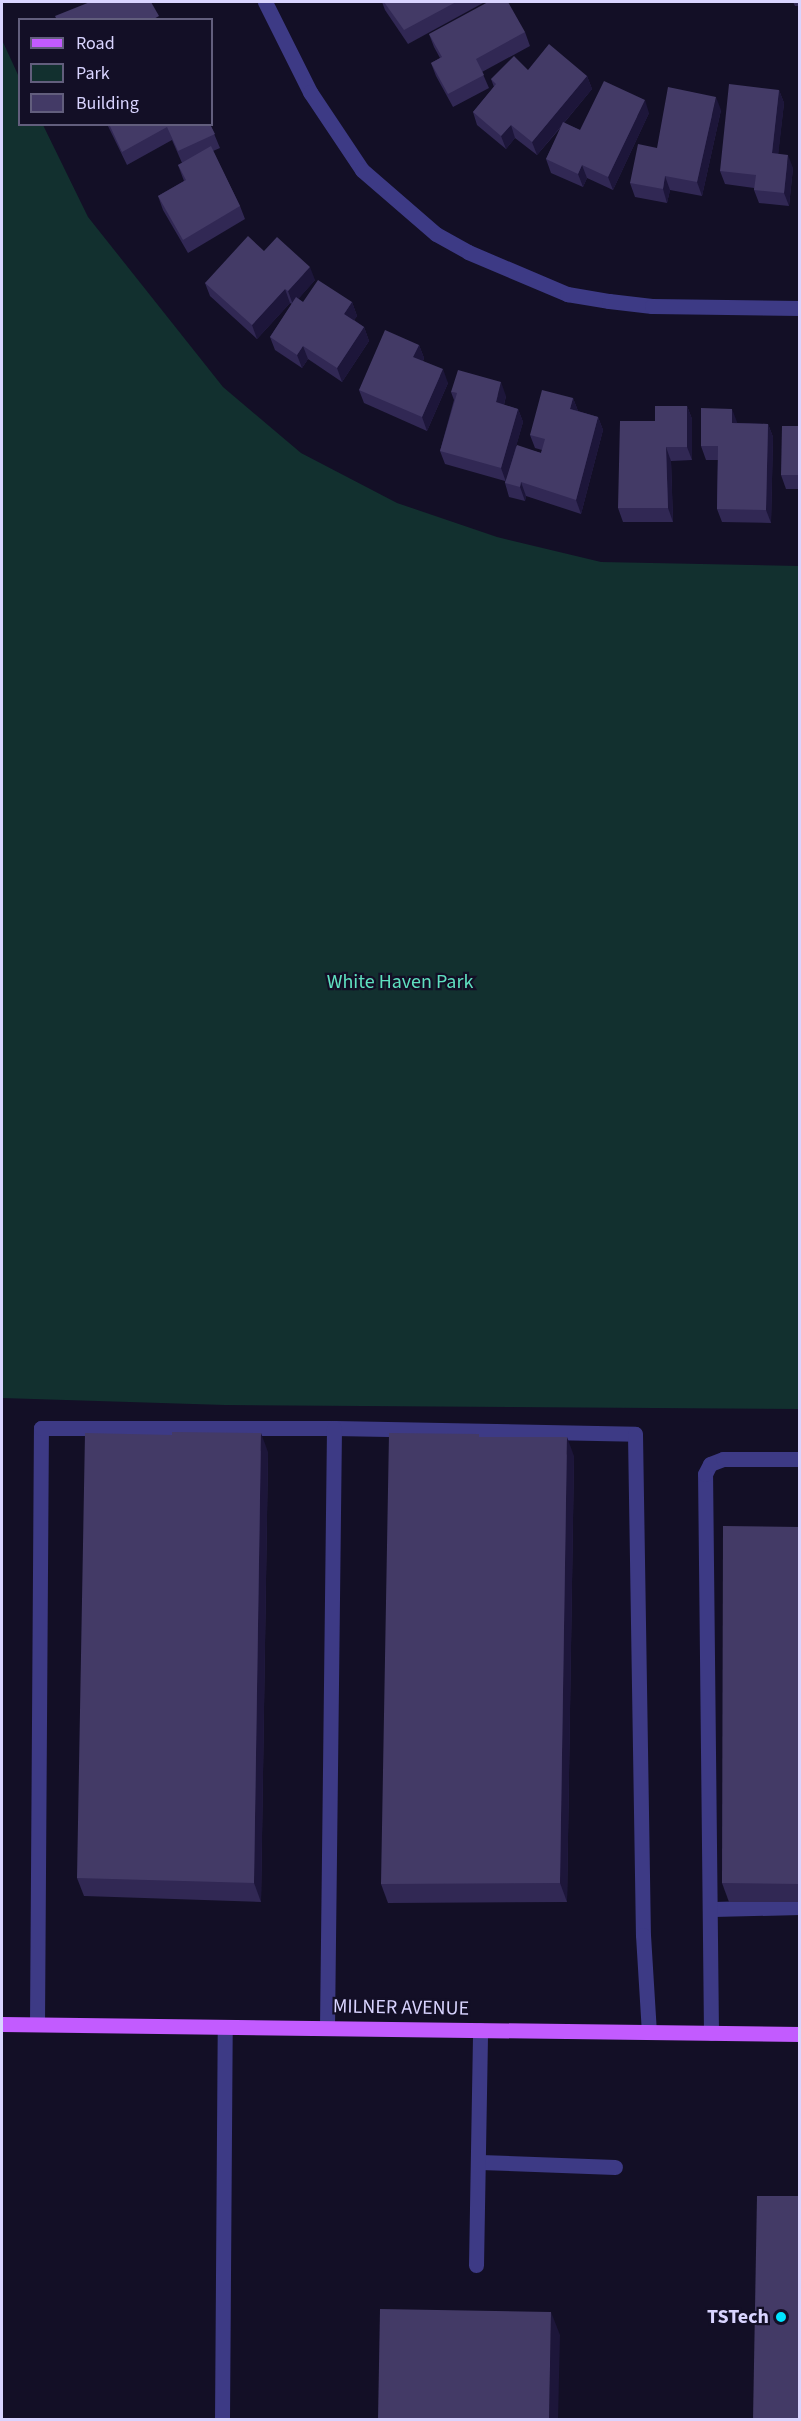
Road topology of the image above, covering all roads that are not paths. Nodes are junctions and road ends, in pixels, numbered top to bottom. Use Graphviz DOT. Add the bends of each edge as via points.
graph roads {
  1 [pos="265,2"];
  2 [pos="800,308"];
  3 [pos="334,1428"];
  4 [pos="800,1459"];
  5 [pos="800,1907"];
  6 [pos="712,1909"];
  7 [pos="2,2024"];
  8 [pos="37,2024"];
  9 [pos="225,2027"];
  10 [pos="327,2028"];
  11 [pos="480,2030"];
  12 [pos="650,2032"];
  13 [pos="711,2033"];
  14 [pos="800,2034"];
  15 [pos="480,2162"];
  16 [pos="615,2167"];
  17 [pos="476,2265"];
  18 [pos="222,2420"];
  1 -- 2 [label="street" via="310,92 362,170 436,234 468,252 567,294 652,306"];
  3 -- 8 [label="street" via="41,1428"];
  3 -- 10 [label="street"];
  3 -- 12 [label="street" via="635,1434 643,1935"];
  4 -- 6 [label="street" via="723,1459 710,1464 705,1474"];
  5 -- 6 [label="street"];
  6 -- 13 [label="street"];
  7 -- 8 [label="main road, MILNER AVENUE"];
  8 -- 9 [label="main road, MILNER AVENUE"];
  9 -- 10 [label="main road, MILNER AVENUE"];
  9 -- 18 [label="street"];
  10 -- 11 [label="main road, MILNER AVENUE"];
  11 -- 12 [label="main road, MILNER AVENUE"];
  11 -- 15 [label="street"];
  12 -- 13 [label="main road, MILNER AVENUE"];
  13 -- 14 [label="main road, MILNER AVENUE"];
  15 -- 16 [label="street"];
  15 -- 17 [label="street"];
}
